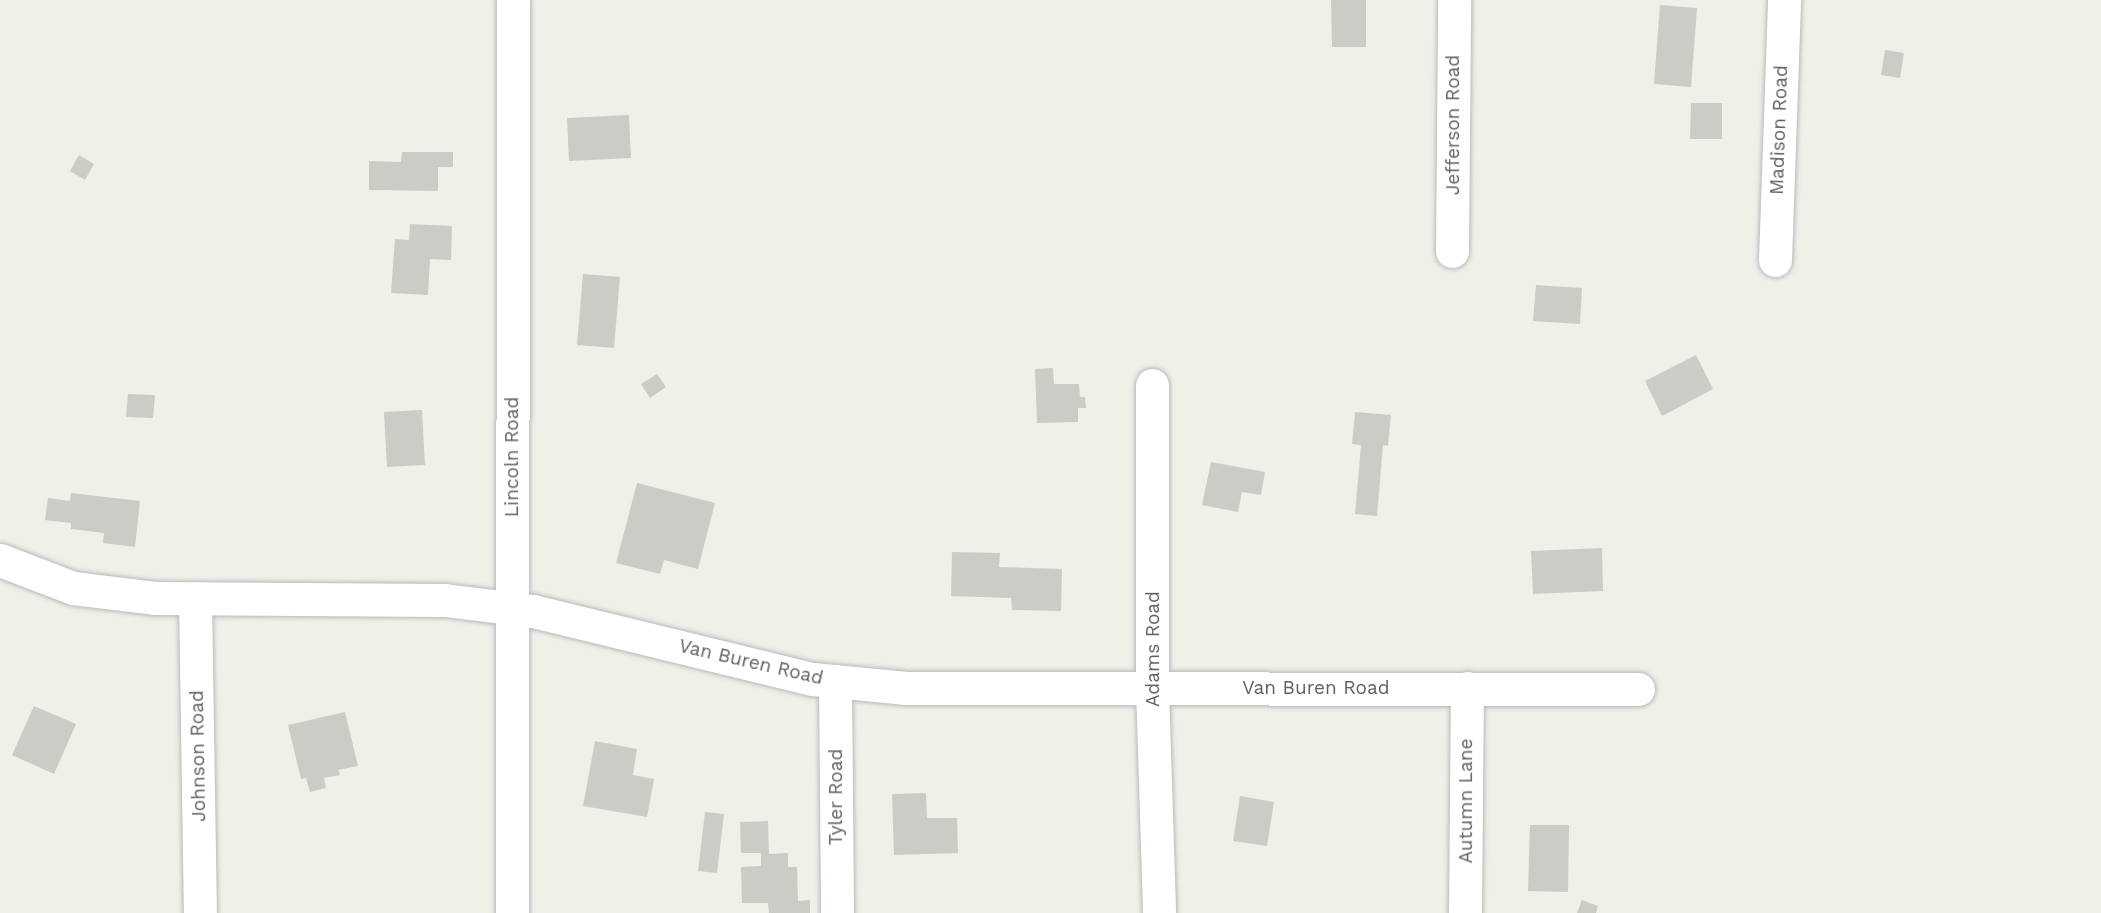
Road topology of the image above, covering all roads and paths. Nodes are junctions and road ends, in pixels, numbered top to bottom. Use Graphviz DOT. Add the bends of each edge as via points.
graph roads {
  1 [pos="513,0"];
  2 [pos="1454,0"];
  3 [pos="1784,0"];
  4 [pos="1452,251"];
  5 [pos="1775,261"];
  6 [pos="1152,385"];
  7 [pos="0,561"];
  8 [pos="195,599"];
  9 [pos="512,609"];
  10 [pos="835,681"];
  11 [pos="1152,687"];
  12 [pos="1467,688"];
  13 [pos="1638,689"];
  14 [pos="200,913"];
  15 [pos="512,913"];
  16 [pos="836,913"];
  17 [pos="1159,913"];
  18 [pos="1465,913"];
  1 -- 9 [label="street, Lincoln Road"];
  2 -- 4 [label="street, Jefferson Road"];
  3 -- 5 [label="street, Madison Road"];
  6 -- 11 [label="street, Adams Road"];
  7 -- 8 [label="street, Van Buren Road" via="73,588"];
  8 -- 9 [label="street, Van Buren Road" via="445,600"];
  8 -- 14 [label="street, Johnson Road"];
  9 -- 10 [label="street, Van Buren Road"];
  9 -- 15 [label="street, Lincoln Road"];
  10 -- 11 [label="street, Van Buren Road" via="907,688"];
  10 -- 16 [label="street, Tyler Road"];
  11 -- 12 [label="street, Van Buren Road"];
  11 -- 17 [label="street, Adams Road"];
  12 -- 13 [label="street, Van Buren Road"];
  12 -- 18 [label="street, Autumn Lane"];
}
